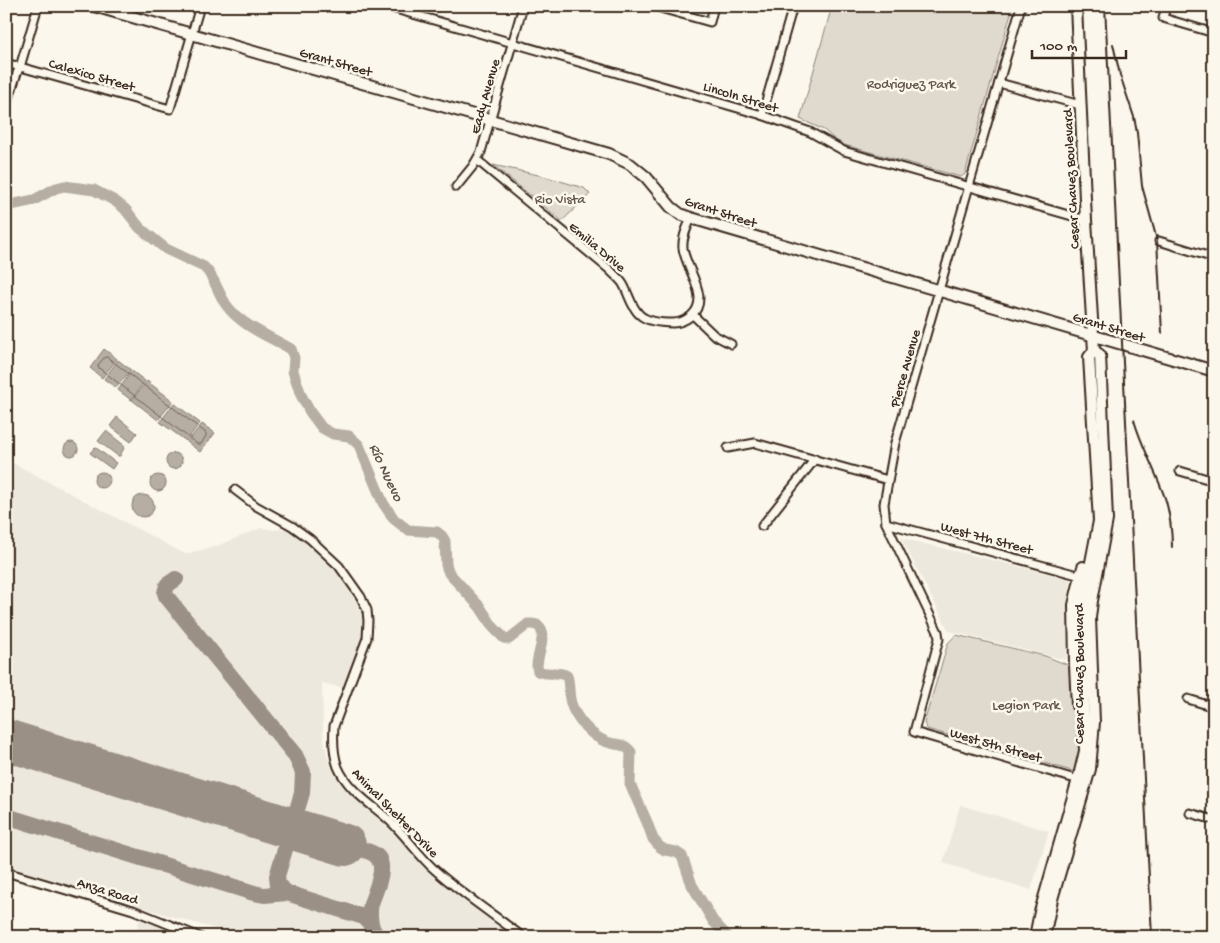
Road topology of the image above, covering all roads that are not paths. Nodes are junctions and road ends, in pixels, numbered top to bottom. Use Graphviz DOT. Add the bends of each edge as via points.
graph roads {
  1 [pos="38,6"];
  2 [pos="94,6"];
  3 [pos="200,6"];
  4 [pos="386,6"];
  5 [pos="523,6"];
  6 [pos="653,6"];
  7 [pos="714,6"];
  8 [pos="793,6"];
  9 [pos="1021,6"];
  10 [pos="1076,6"];
  11 [pos="1166,6"];
  12 [pos="1214,33"];
  13 [pos="192,34"];
  14 [pos="512,43"];
  15 [pos="6,63"];
  16 [pos="20,67"];
  17 [pos="1000,83"];
  18 [pos="9,98"];
  19 [pos="1080,105"];
  20 [pos="762,115"];
  21 [pos="490,120"];
  22 [pos="477,160"];
  23 [pos="456,187"];
  24 [pos="968,187"];
  25 [pos="691,218"];
  26 [pos="1086,220"];
  27 [pos="1159,241"];
  28 [pos="1214,258"];
  29 [pos="940,290"];
  30 [pos="693,315"];
  31 [pos="1092,336"];
  32 [pos="731,344"];
  33 [pos="1094,350"];
  34 [pos="1214,371"];
  35 [pos="1092,408"];
  36 [pos="728,448"];
  37 [pos="815,459"];
  38 [pos="1180,472"];
  39 [pos="888,480"];
  40 [pos="1214,482"];
  41 [pos="235,490"];
  42 [pos="886,523"];
  43 [pos="762,526"];
  44 [pos="1081,576"];
  45 [pos="1188,699"];
  46 [pos="1214,707"];
  47 [pos="914,732"];
  48 [pos="1072,778"];
  49 [pos="1190,813"];
  50 [pos="1214,820"];
  51 [pos="6,872"];
  52 [pos="200,937"];
  53 [pos="523,937"];
  54 [pos="1028,937"];
  55 [pos="1035,937"];
  56 [pos="1044,937"];
  1 -- 16 [label="street"];
  2 -- 13 [label="main road, Grant Street"];
  3 -- 13 [label="street"];
  4 -- 14 [label="street, Lincoln Street"];
  5 -- 14 [label="street, Eady Avenue"];
  6 -- 7 [label="street" via="710,22"];
  8 -- 20 [label="street"];
  9 -- 17 [label="street, Pierce Avenue"];
  10 -- 19 [label="main road, Cesar Chavez Boulevard"];
  11 -- 12 [label="street" via="1163,18"];
  13 -- 16 [label="street, Calexico Street" via="170,109"];
  13 -- 21 [label="main road, Grant Street"];
  14 -- 20 [label="street, Lincoln Street"];
  14 -- 21 [label="street, Eady Avenue"];
  15 -- 16 [label="street, Calexico Street"];
  16 -- 18 [label="street"];
  17 -- 19 [label="street"];
  17 -- 24 [label="street, Pierce Avenue"];
  19 -- 26 [label="main road, Cesar Chavez Boulevard"];
  20 -- 24 [label="street, Lincoln Street" via="810,132 844,151"];
  21 -- 22 [label="street, Eady Avenue"];
  21 -- 25 [label="main road, Grant Street" via="609,154 630,164 646,177 671,207"];
  22 -- 23 [label="street, Eady Avenue"];
  22 -- 30 [label="street, Emilia Drive" via="610,270 622,283 641,316 677,323"];
  24 -- 26 [label="street, Lincoln Street"];
  24 -- 29 [label="street, Pierce Avenue"];
  25 -- 29 [label="main road, Grant Street"];
  25 -- 30 [label="street" via="683,236 683,247 699,298"];
  26 -- 31 [label="main road, Cesar Chavez Boulevard"];
  27 -- 28 [label="street"];
  29 -- 31 [label="main road, Grant Street"];
  29 -- 39 [label="street, Pierce Avenue" via="895,443"];
  30 -- 32 [label="street" via="714,335"];
  31 -- 33 [label="main road, Cesar Chavez Boulevard"];
  31 -- 34 [label="main road, Grant Street"];
  33 -- 35 [label="main road, Cesar Chavez Boulevard" via="1089,357"];
  33 -- 56 [label="main road, Cesar Chavez Boulevard" via="1100,355 1108,504 1090,618 1093,740 1090,769"];
  35 -- 44 [label="main road" via="1087,418 1091,529"];
  35 -- 55 [label="main road, Cesar Chavez Boulevard" via="1099,521 1080,614 1085,751"];
  36 -- 37 [label="street" via="755,443"];
  37 -- 39 [label="street"];
  37 -- 43 [label="street"];
  38 -- 40 [label="street"];
  39 -- 42 [label="street, Pierce Avenue" via="884,504"];
  41 -- 53 [label="street, Animal Shelter Drive" via="310,539 339,566 361,597 366,610 367,638 334,726 332,741 344,778 436,871"];
  42 -- 44 [label="street, West 7th Street"];
  42 -- 47 [label="street, Pierce Avenue" via="939,639"];
  44 -- 48 [label="main road" via="1074,605 1079,729"];
  45 -- 46 [label="street"];
  47 -- 48 [label="street, West 5th Street"];
  48 -- 54 [label="main road"];
  49 -- 50 [label="street"];
  51 -- 52 [label="street, Anza Road" via="133,910"];
}
